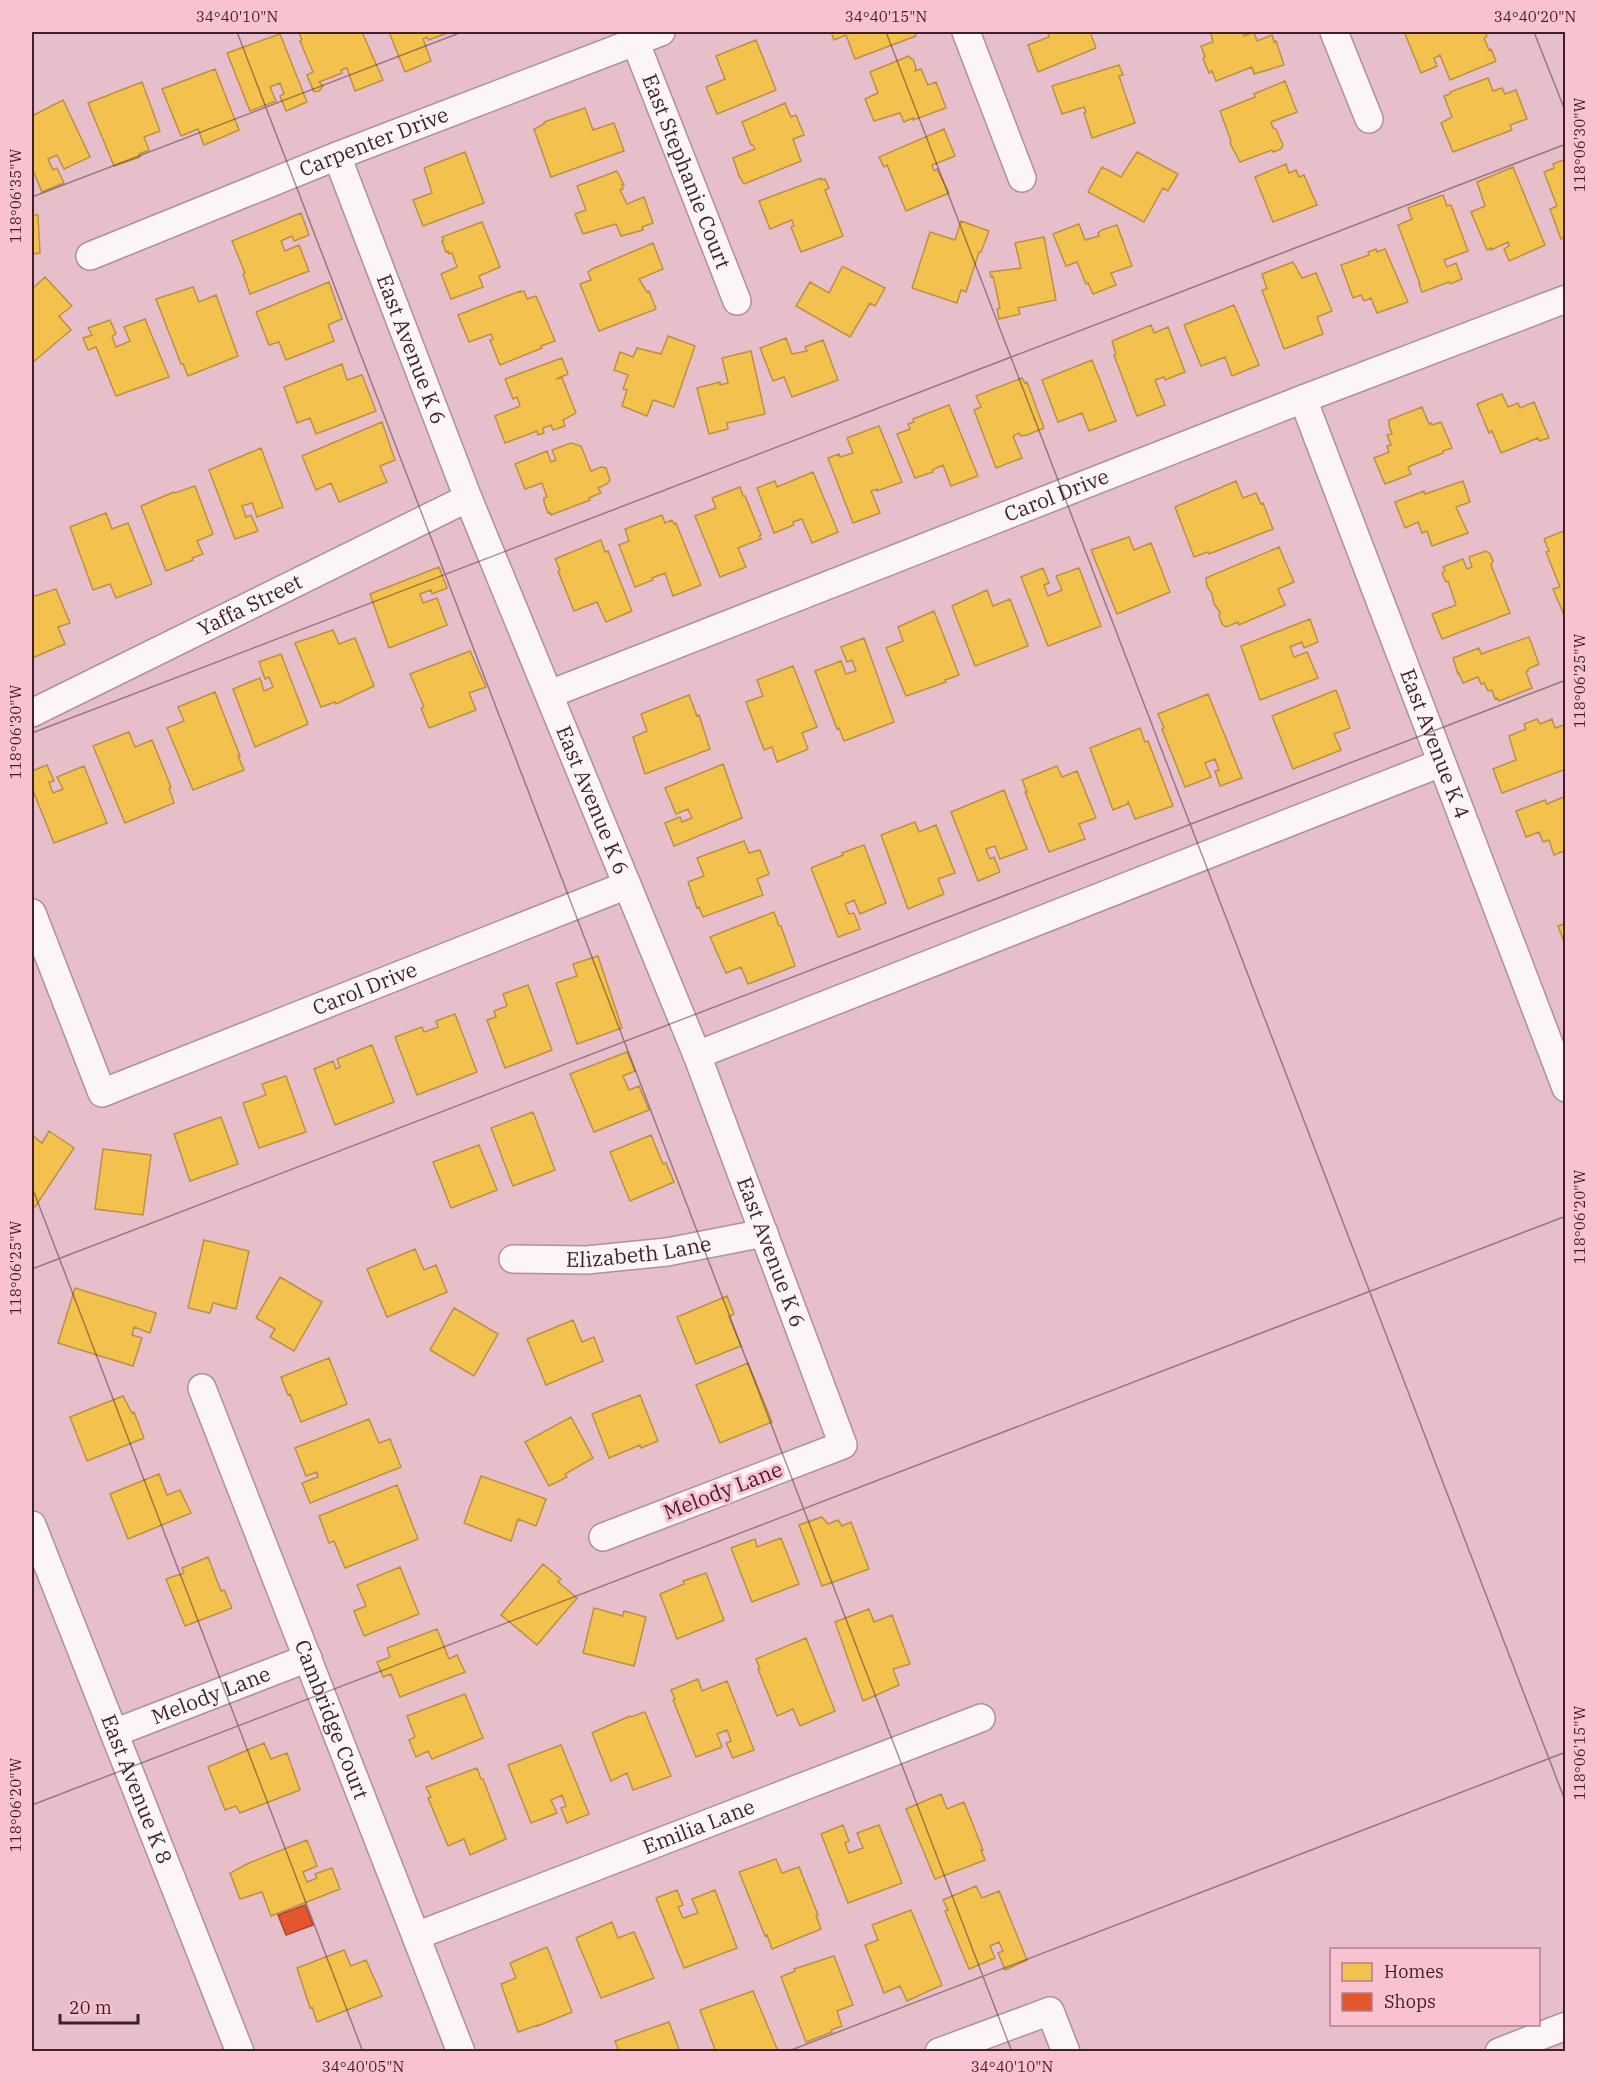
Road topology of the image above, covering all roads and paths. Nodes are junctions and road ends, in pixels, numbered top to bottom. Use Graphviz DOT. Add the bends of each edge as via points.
graph roads {
  1 [pos="661,32"];
  2 [pos="966,32"];
  3 [pos="1335,32"];
  4 [pos="635,40"];
  5 [pos="1369,119"];
  6 [pos="337,156"];
  7 [pos="1022,178"];
  8 [pos="90,256"];
  9 [pos="1566,299"];
  10 [pos="737,301"];
  11 [pos="1303,399"];
  12 [pos="468,498"];
  13 [pos="550,694"];
  14 [pos="32,713"];
  15 [pos="1441,763"];
  16 [pos="627,885"];
  17 [pos="32,913"];
  18 [pos="697,1055"];
  19 [pos="1566,1088"];
  20 [pos="764,1233"];
  21 [pos="513,1259"];
  22 [pos="202,1388"];
  23 [pos="843,1445"];
  24 [pos="32,1525"];
  25 [pos="603,1537"];
  26 [pos="308,1658"];
  27 [pos="981,1718"];
  28 [pos="114,1733"];
  29 [pos="416,1936"];
  30 [pos="1566,2026"];
  31 [pos="240,2052"];
  32 [pos="461,2052"];
  33 [pos="939,2052"];
  34 [pos="1066,2052"];
  35 [pos="1499,2052"];
  1 -- 4 [label="street, Carpenter Drive"];
  2 -- 7 [label="street"];
  3 -- 5 [label="street"];
  4 -- 6 [label="street, Carpenter Drive"];
  4 -- 10 [label="street, East Stephanie Court"];
  6 -- 8 [label="street, Carpenter Drive"];
  6 -- 12 [label="street, East Avenue K 6"];
  9 -- 11 [label="street, Carol Drive"];
  11 -- 13 [label="street, Carol Drive"];
  11 -- 15 [label="street, East Avenue K 4"];
  12 -- 13 [label="street, East Avenue K 6"];
  12 -- 14 [label="street, Yaffa Street"];
  13 -- 16 [label="street, East Avenue K 6"];
  15 -- 18 [label="street"];
  15 -- 19 [label="street, East Avenue K 4"];
  16 -- 17 [label="street, Carol Drive" via="102,1093"];
  16 -- 18 [label="street, East Avenue K 6"];
  18 -- 20 [label="street, East Avenue K 6"];
  20 -- 21 [label="street, Elizabeth Lane" via="633,1256"];
  20 -- 23 [label="street, East Avenue K 6"];
  22 -- 26 [label="street, Cambridge Court"];
  23 -- 25 [label="street, Melody Lane"];
  24 -- 28 [label="street, East Avenue K 8"];
  26 -- 28 [label="street, Melody Lane"];
  26 -- 29 [label="street, Cambridge Court"];
  27 -- 29 [label="street, Emilia Lane"];
  28 -- 31 [label="street, East Avenue K 8"];
  29 -- 32 [label="street, Cambridge Court"];
  30 -- 35 [label="street"];
  33 -- 34 [label="street" via="1050,2011"];
}
